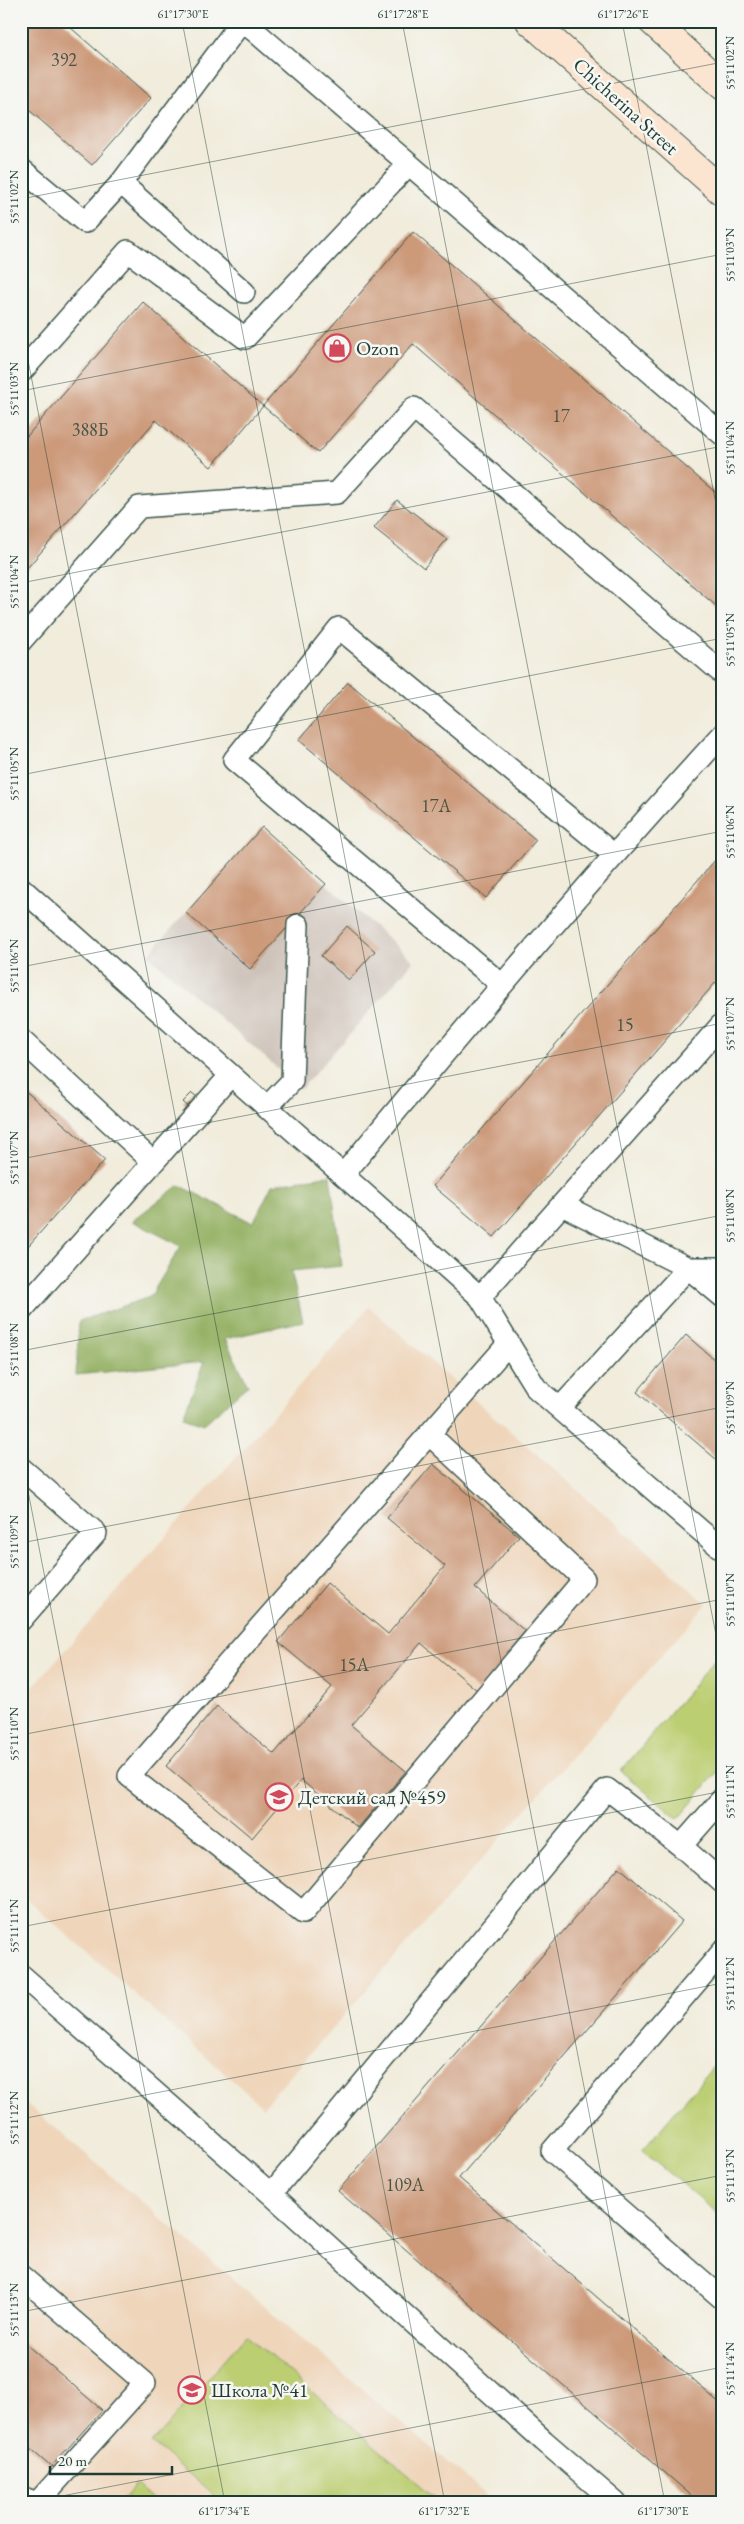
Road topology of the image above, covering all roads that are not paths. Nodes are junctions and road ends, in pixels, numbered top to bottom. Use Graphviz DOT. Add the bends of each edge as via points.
graph roads {
  1 [pos="242,21"];
  2 [pos="530,21"];
  3 [pos="652,21"];
  4 [pos="723,86"];
  5 [pos="408,164"];
  6 [pos="21,169"];
  7 [pos="120,183"];
  8 [pos="723,192"];
  9 [pos="244,292"];
  10 [pos="21,372"];
  11 [pos="723,435"];
  12 [pos="21,641"];
  13 [pos="723,674"];
  14 [pos="723,734"];
  15 [pos="613,854"];
  16 [pos="21,888"];
  17 [pos="298,925"];
  18 [pos="501,984"];
  19 [pos="723,1022"];
  20 [pos="21,1040"];
  21 [pos="230,1076"];
  22 [pos="266,1108"];
  23 [pos="153,1162"];
  24 [pos="343,1175"];
  25 [pos="562,1205"];
  26 [pos="688,1268"];
  27 [pos="723,1268"];
  28 [pos="480,1297"];
  29 [pos="723,1297"];
  30 [pos="21,1311"];
  31 [pos="509,1343"];
  32 [pos="560,1408"];
  33 [pos="429,1434"];
  34 [pos="21,1468"];
  35 [pos="723,1550"];
  36 [pos="21,1620"];
  37 [pos="723,1798"];
  38 [pos="681,1846"];
  39 [pos="723,1883"];
  40 [pos="723,1951"];
  41 [pos="21,1975"];
  42 [pos="271,2194"];
  43 [pos="21,2276"];
  44 [pos="723,2299"];
  45 [pos="21,2498"];
  46 [pos="616,2503"];
  1 -- 5 [label="lane"];
  1 -- 7 [label="lane"];
  2 -- 8 [label="main road, Chicherina Street"];
  3 -- 4 [label="main road"];
  5 -- 10 [label="lane" via="244,338 128,251"];
  5 -- 11 [label="lane"];
  6 -- 7 [label="lane" via="85,222"];
  7 -- 9 [label="lane"];
  12 -- 13 [label="lane" via="139,507 337,493 414,408"];
  14 -- 15 [label="lane"];
  15 -- 18 [label="lane"];
  15 -- 18 [label="lane" via="339,628 234,760"];
  16 -- 21 [label="lane"];
  17 -- 22 [label="lane" via="292,1081"];
  18 -- 24 [label="lane"];
  19 -- 25 [label="lane"];
  20 -- 23 [label="lane"];
  21 -- 22 [label="lane"];
  21 -- 23 [label="lane"];
  22 -- 24 [label="lane"];
  23 -- 30 [label="lane"];
  24 -- 28 [label="lane"];
  25 -- 26 [label="lane"];
  25 -- 28 [label="lane"];
  26 -- 27 [label="lane"];
  26 -- 29 [label="lane"];
  26 -- 32 [label="lane"];
  28 -- 31 [label="lane"];
  31 -- 32 [label="lane" via="536,1388"];
  31 -- 33 [label="lane"];
  32 -- 35 [label="lane"];
  33 -- 33 [label="lane" via="129,1776 303,1913 584,1580"];
  34 -- 36 [label="lane" via="96,1533"];
  37 -- 38 [label="lane"];
  38 -- 39 [label="lane"];
  38 -- 42 [label="lane" via="607,1789"];
  40 -- 44 [label="lane" via="552,2151"];
  41 -- 42 [label="lane"];
  42 -- 46 [label="lane"];
  43 -- 45 [label="lane" via="145,2383 37,2503"];
}
